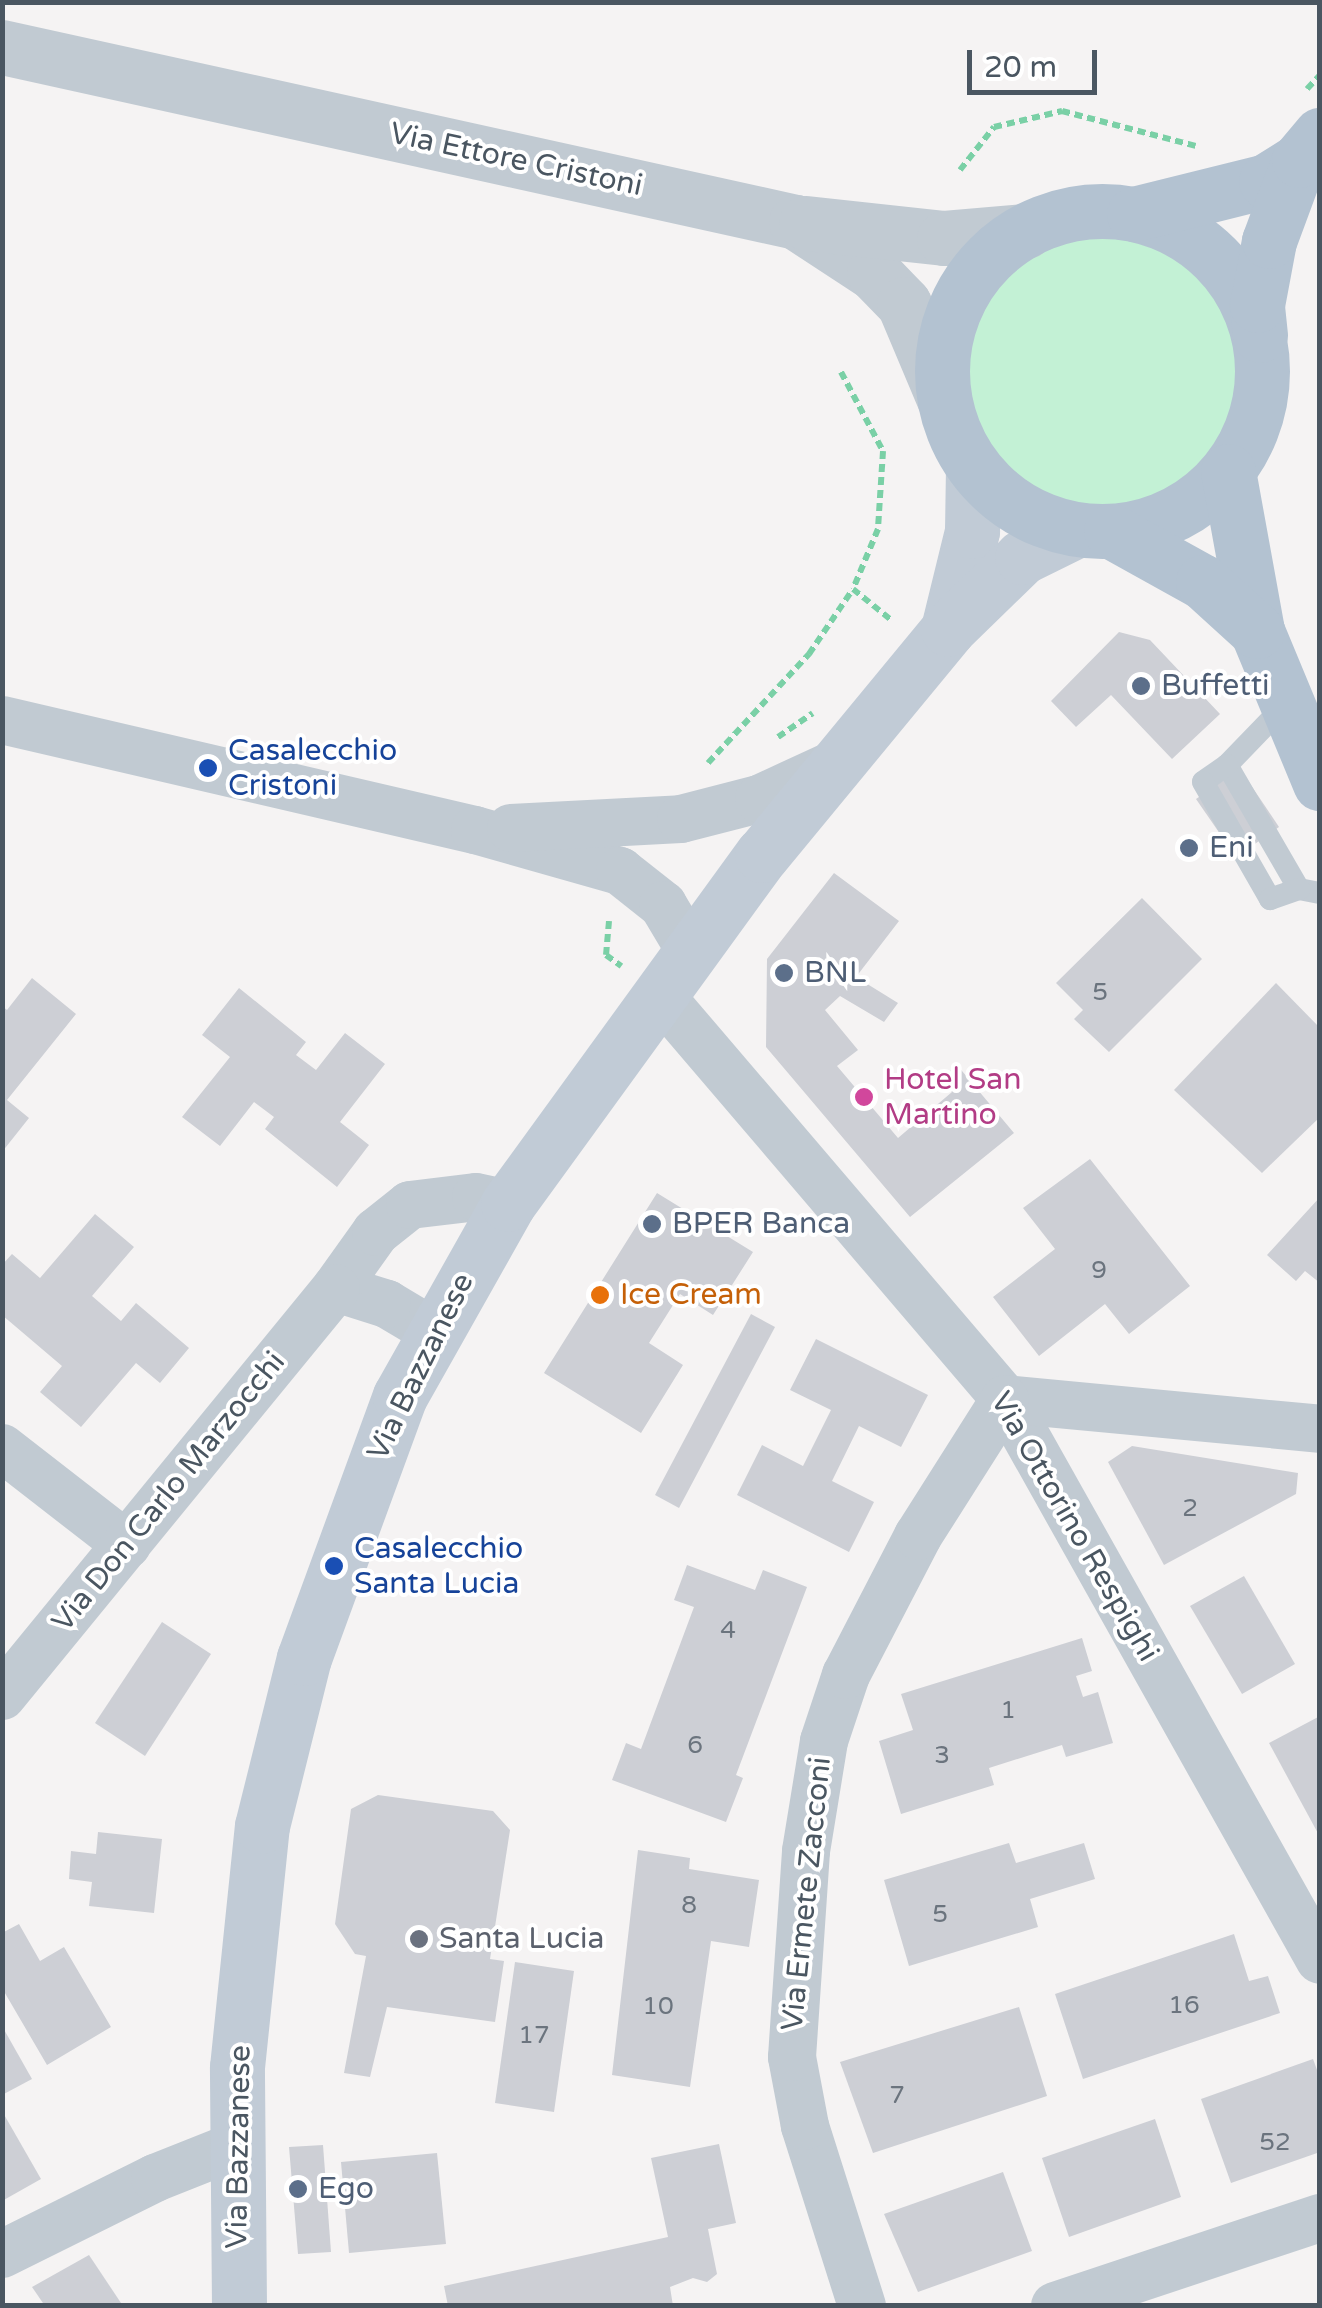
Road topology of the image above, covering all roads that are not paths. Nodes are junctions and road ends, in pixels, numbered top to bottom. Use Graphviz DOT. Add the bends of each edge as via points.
graph roads {
  1 [pos="2,46"];
  2 [pos="1305,132"];
  3 [pos="1134,214"];
  4 [pos="796,222"];
  5 [pos="1026,230"];
  6 [pos="1262,358"];
  7 [pos="944,399"];
  8 [pos="973,467"];
  9 [pos="1228,471"];
  10 [pos="1094,531"];
  11 [pos="948,628"];
  12 [pos="1258,631"];
  13 [pos="1304,696"];
  14 [pos="2,720"];
  15 [pos="837,763"];
  16 [pos="1320,783"];
  17 [pos="475,830"];
  18 [pos="1309,891"];
  19 [pos="675,973"];
  20 [pos="508,1204"];
  21 [pos="336,1288"];
  22 [pos="434,1332"];
  23 [pos="1005,1399"];
  24 [pos="1320,1430"];
  25 [pos="2,1448"];
  26 [pos="127,1546"];
  27 [pos="2,1696"];
  28 [pos="1320,1960"];
  29 [pos="233,2147"];
  30 [pos="1320,2218"];
  31 [pos="2,2254"];
  32 [pos="239,2306"];
  33 [pos="862,2306"];
  34 [pos="1054,2306"];
  1 -- 4 [label="street, Via Ettore Cristoni"];
  2 -- 3 [label="main road" via="1266,181"];
  2 -- 6 [label="main road" via="1261,283"];
  3 -- 5 [label="main road" via="1076,213"];
  3 -- 6 [label="main road" via="1182,233 1222,265 1242,292"];
  4 -- 5 [label="street" via="944,238"];
  4 -- 7 [label="street, Via Ettore Cristoni" via="874,274 904,304"];
  5 -- 7 [label="main road" via="991,256 966,287 949,324"];
  6 -- 9 [label="main road" via="1254,418"];
  7 -- 8 [label="main road"];
  8 -- 10 [label="main road" via="1018,509"];
  8 -- 11 [label="main road, Via Bazzanese" via="972,531"];
  9 -- 10 [label="main road" via="1195,502 1155,522"];
  9 -- 12 [label="main road"];
  10 -- 11 [label="main road, Via Bazzanese" via="1022,557"];
  10 -- 12 [label="main road" via="1203,582"];
  11 -- 15 [label="main road, Via Bazzanese"];
  12 -- 13 [label="main road"];
  13 -- 16 [label="main road"];
  13 -- 18 [label="lane" via="1227,766"];
  14 -- 17 [label="street"];
  15 -- 17 [label="street" via="759,799 680,820"];
  15 -- 19 [label="main road, Via Bazzanese"];
  17 -- 19 [label="street" via="620,872 663,906"];
  19 -- 20 [label="main road, Via Bazzanese"];
  19 -- 23 [label="street, Via Ottorino Respighi"];
  20 -- 21 [label="street, Via Don Carlo Marzocchi" via="476,1197 410,1205 376,1232"];
  20 -- 22 [label="main road, Via Bazzanese"];
  21 -- 22 [label="street" via="387,1304"];
  21 -- 26 [label="street, Via Don Carlo Marzocchi"];
  22 -- 29 [label="main road, Via Bazzanese" via="358,1498 283,1729 247,1936"];
  23 -- 24 [label="street"];
  23 -- 28 [label="street, Via Ottorino Respighi"];
  23 -- 33 [label="street, Via Ermete Zacconi" via="918,1536 846,1675 824,1741 806,1851 792,2057 806,2126"];
  25 -- 26 [label="street"];
  26 -- 27 [label="street, Via Don Carlo Marzocchi"];
  29 -- 31 [label="street"];
  29 -- 32 [label="main road, Via Bazzanese"];
  30 -- 34 [label="street"];
}
